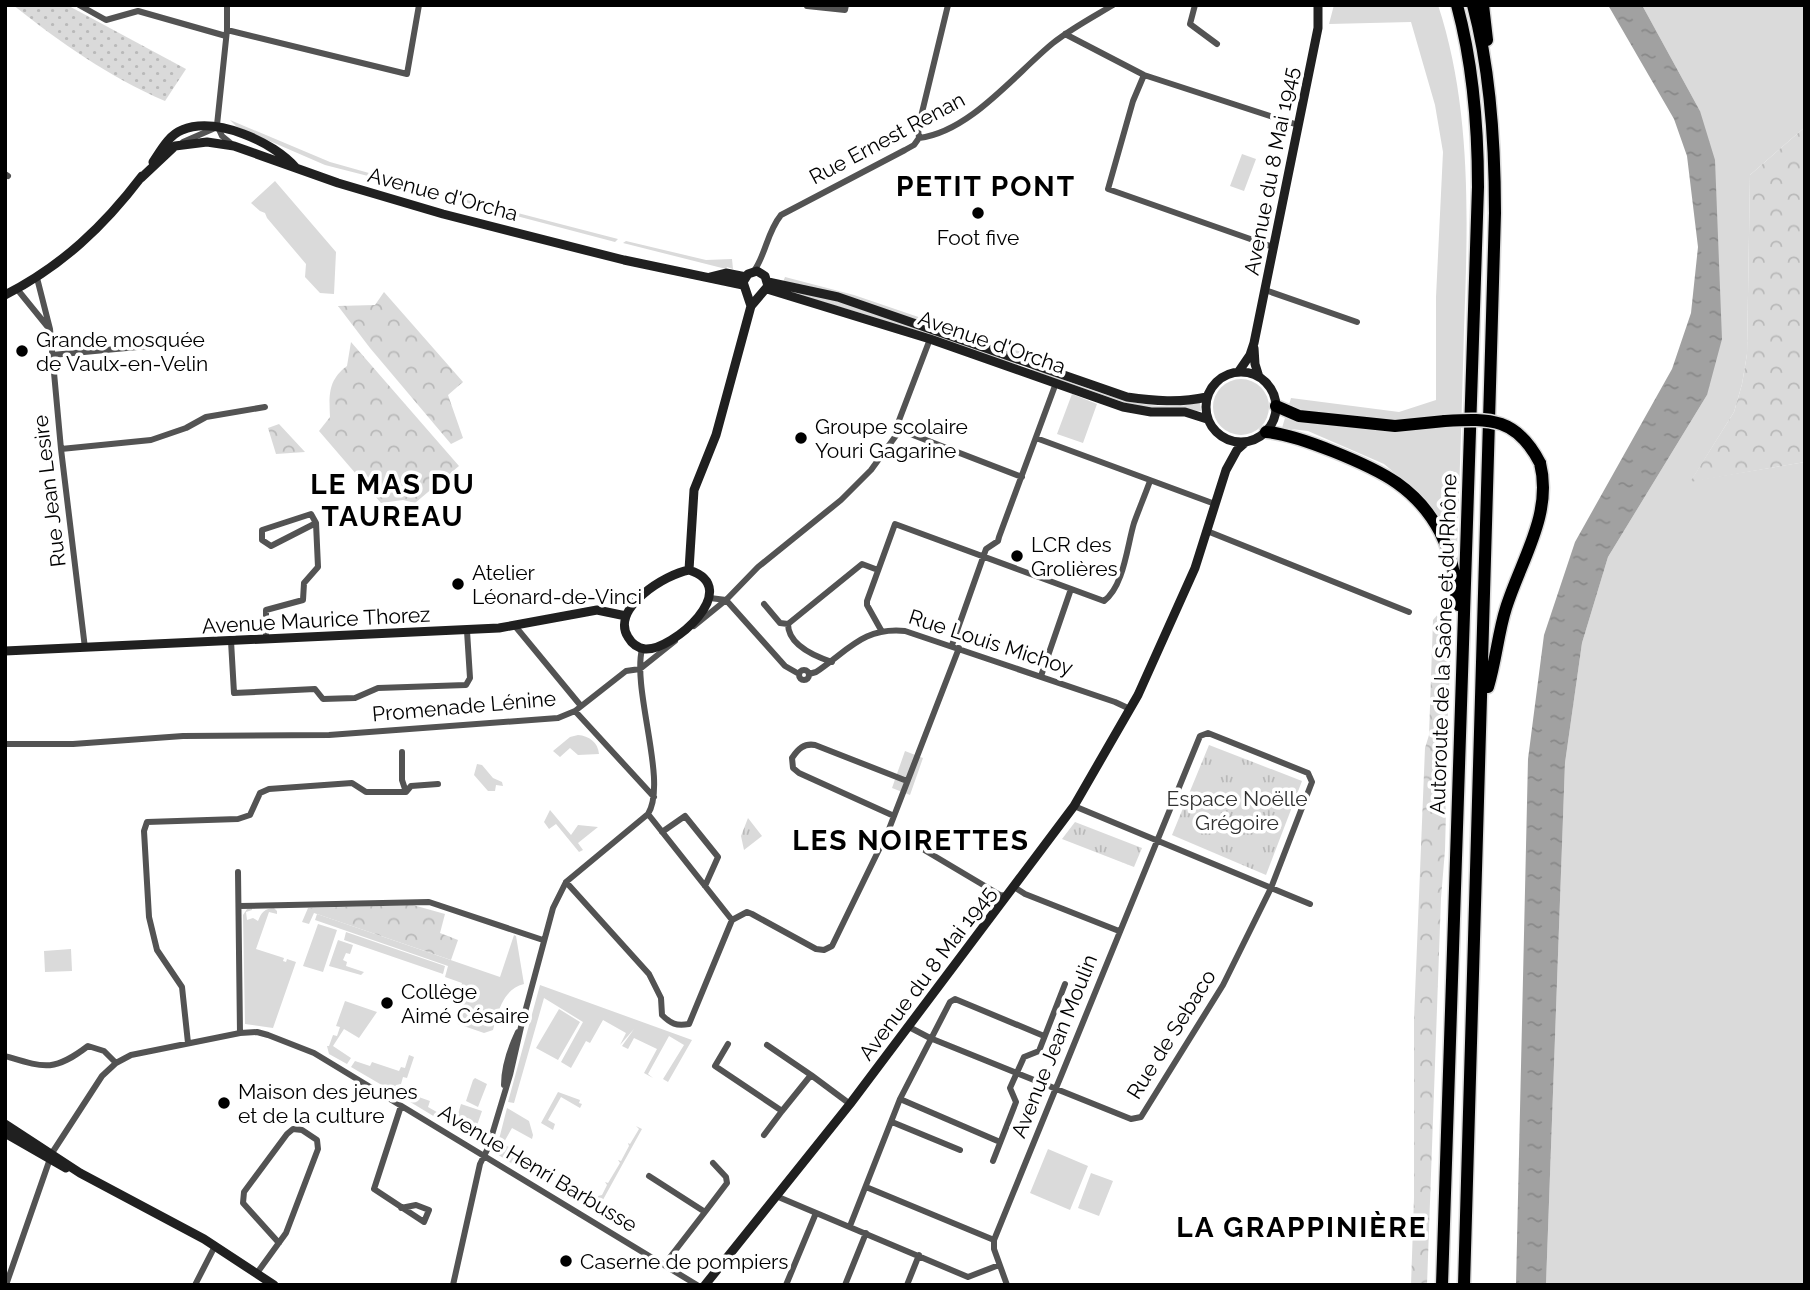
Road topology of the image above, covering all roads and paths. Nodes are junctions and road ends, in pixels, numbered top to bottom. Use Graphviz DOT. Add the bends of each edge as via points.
graph roads {
  1 [pos="79,5"];
  2 [pos="227,5"];
  3 [pos="419,5"];
  4 [pos="846,5"];
  5 [pos="948,5"];
  6 [pos="1112,5"];
  7 [pos="1195,5"];
  8 [pos="1318,5"];
  9 [pos="1324,5"];
  10 [pos="1457,5"];
  11 [pos="1473,5"];
  12 [pos="1483,5"];
  13 [pos="807,6"];
  14 [pos="1318,28"];
  15 [pos="227,33"];
  16 [pos="1065,34"];
  17 [pos="1217,44"];
  18 [pos="1484,61"];
  19 [pos="1144,75"];
  20 [pos="217,125"];
  21 [pos="1298,125"];
  22 [pos="919,138"];
  23 [pos="173,142"];
  24 [pos="234,146"];
  25 [pos="296,168"];
  26 [pos="1273,247"];
  27 [pos="37,278"];
  28 [pos="755,282"];
  29 [pos="17,289"];
  30 [pos="1265,290"];
  31 [pos="5,295"];
  32 [pos="751,306"];
  33 [pos="1357,322"];
  34 [pos="50,329"];
  35 [pos="930,339"];
  36 [pos="180,343"];
  37 [pos="1254,343"];
  38 [pos="52,355"];
  39 [pos="1239,371"];
  40 [pos="1259,377"];
  41 [pos="1056,383"];
  42 [pos="1207,397"];
  43 [pos="1276,406"];
  44 [pos="265,407"];
  45 [pos="1208,419"];
  46 [pos="900,430"];
  47 [pos="1266,432"];
  48 [pos="1036,438"];
  49 [pos="1225,438"];
  50 [pos="1246,442"];
  51 [pos="61,449"];
  52 [pos="1226,470"];
  53 [pos="1022,477"];
  54 [pos="1150,481"];
  55 [pos="1215,504"];
  56 [pos="316,523"];
  57 [pos="1207,531"];
  58 [pos="983,558"];
  59 [pos="689,570"];
  60 [pos="878,570"];
  61 [pos="1072,589"];
  62 [pos="710,598"];
  63 [pos="726,600"];
  64 [pos="764,604"];
  65 [pos="1409,612"];
  66 [pos="626,616"];
  67 [pos="1463,622"];
  68 [pos="788,624"];
  69 [pos="515,626"];
  70 [pos="881,630"];
  71 [pos="467,631"];
  72 [pos="266,639"];
  73 [pos="231,641"];
  74 [pos="956,646"];
  75 [pos="85,648"];
  76 [pos="642,649"];
  77 [pos="5,651"];
  78 [pos="832,662"];
  79 [pos="640,669"];
  80 [pos="1041,676"];
  81 [pos="1482,704"];
  82 [pos="581,706"];
  83 [pos="1130,709"];
  84 [pos="575,711"];
  85 [pos="5,744"];
  86 [pos="402,752"];
  87 [pos="907,781"];
  88 [pos="438,784"];
  89 [pos="406,792"];
  90 [pos="654,798"];
  91 [pos="1074,806"];
  92 [pos="648,814"];
  93 [pos="894,816"];
  94 [pos="889,829"];
  95 [pos="662,832"];
  96 [pos="1156,841"];
  97 [pos="239,873"];
  98 [pos="566,882"];
  99 [pos="705,886"];
  100 [pos="1014,887"];
  101 [pos="1271,888"];
  102 [pos="1007,896"];
  103 [pos="1310,904"];
  104 [pos="239,906"];
  105 [pos="732,920"];
  106 [pos="1119,931"];
  107 [pos="544,940"];
  108 [pos="1065,984"];
  109 [pos="909,1027"];
  110 [pos="240,1033"];
  111 [pos="1044,1036"];
  112 [pos="930,1038"];
  113 [pos="188,1043"];
  114 [pos="728,1044"];
  115 [pos="767,1045"];
  116 [pos="5,1056"];
  117 [pos="116,1063"];
  118 [pos="1016,1073"];
  119 [pos="811,1075"];
  120 [pos="1056,1088"];
  121 [pos="900,1099"];
  122 [pos="850,1104"];
  123 [pos="401,1106"];
  124 [pos="782,1111"];
  125 [pos="892,1122"];
  126 [pos="5,1124"];
  127 [pos="5,1133"];
  128 [pos="764,1135"];
  129 [pos="1000,1142"];
  130 [pos="960,1150"];
  131 [pos="484,1155"];
  132 [pos="50,1156"];
  133 [pos="993,1161"];
  134 [pos="713,1163"];
  135 [pos="649,1177"];
  136 [pos="866,1187"];
  137 [pos="776,1196"];
  138 [pos="401,1208"];
  139 [pos="705,1212"];
  140 [pos="817,1213"];
  141 [pos="850,1226"];
  142 [pos="866,1234"];
  143 [pos="994,1240"];
  144 [pos="279,1243"];
  145 [pos="215,1246"];
  146 [pos="919,1255"];
  147 [pos="664,1265"];
  148 [pos="999,1265"];
  149 [pos="257,1273"];
  150 [pos="6,1285"];
  151 [pos="195,1285"];
  152 [pos="274,1285"];
  153 [pos="453,1285"];
  154 [pos="697,1285"];
  155 [pos="705,1285"];
  156 [pos="786,1285"];
  157 [pos="845,1285"];
  158 [pos="907,1285"];
  159 [pos="1007,1285"];
  160 [pos="1442,1285"];
  161 [pos="1464,1285"];
  1 -- 15 [label="street" via="106,20 138,11"];
  2 -- 15 [label="street"];
  3 -- 15 [label="street" via="407,74"];
  4 -- 13 [label="street" via="845,10"];
  5 -- 22 [label="street"];
  6 -- 16 [label="street, Rue Ernest Renan"];
  7 -- 17 [label="street" via="1190,24"];
  8 -- 14 [label="street, Avenue du 8 Mai 1945"];
  9 -- 14 [label="street"];
  10 -- 67 [label="highway, Autoroute de la Saône et du Rhône" via="1473,90 1478,153"];
  11 -- 18 [label="highway, Autoroute de la Saône et du Rhône"];
  12 -- 18 [label="highway" via="1488,35"];
  14 -- 21 [label="street, Avenue du 8 Mai 1945"];
  15 -- 20 [label="street"];
  16 -- 19 [label="street"];
  16 -- 22 [label="street, Rue Ernest Renan" via="991,101 938,133"];
  18 -- 81 [label="highway, Autoroute de la Saône et du Rhône" via="1495,186"];
  19 -- 21 [label="street"];
  19 -- 26 [label="street" via="1108,189"];
  20 -- 23 [label="street, Avenue d'Orcha" via="181,130"];
  20 -- 24 [label="street"];
  20 -- 25 [label="street, Avenue d'Orcha" via="278,150"];
  21 -- 26 [label="street, Avenue du 8 Mai 1945"];
  22 -- 28 [label="street, Rue Ernest Renan" via="914,145 781,215 770,232"];
  23 -- 24 [label="street, Avenue d'Orcha"];
  23 -- 27 [label="street" via="86,241"];
  24 -- 25 [label="street, Avenue d'Orcha"];
  25 -- 28 [label="street, Avenue d'Orcha" via="443,214 624,260 706,277 726,273"];
  26 -- 30 [label="street, Avenue du 8 Mai 1945"];
  27 -- 29 [label="street"];
  27 -- 34 [label="street, Rue Jean Lesire"];
  28 -- 32 [label="street, Rue Ernest Renan"];
  28 -- 32 [label="street" via="758,296"];
  28 -- 35 [label="street, Avenue d'Orcha"];
  28 -- 42 [label="street, Avenue d'Orcha" via="838,297 1127,397 1185,401"];
  29 -- 31 [label="street"];
  29 -- 34 [label="street"];
  30 -- 33 [label="street"];
  30 -- 37 [label="street, Avenue du 8 Mai 1945"];
  32 -- 59 [label="street" via="716,435 694,490"];
  34 -- 38 [label="street, Rue Jean Lesire"];
  35 -- 41 [label="street, Avenue d'Orcha"];
  35 -- 46 [label="street" via="898,422"];
  36 -- 38 [label="street"];
  37 -- 39 [label="street, Avenue du 8 Mai 1945"];
  37 -- 40 [label="street, Avenue du 8 Mai 1945"];
  38 -- 51 [label="street, Rue Jean Lesire"];
  39 -- 40 [label="street"];
  39 -- 42 [label="street" via="1217,381"];
  40 -- 43 [label="street" via="1271,389"];
  41 -- 45 [label="street, Avenue d'Orcha" via="1123,407 1185,412"];
  41 -- 48 [label="street"];
  42 -- 45 [label="street"];
  43 -- 47 [label="street"];
  43 -- 81 [label="highway, bridge" via="1298,416 1395,426 1480,418 1515,430 1532,448 1544,480 1544,494 1506,607"];
  44 -- 51 [label="street" via="206,417 151,440"];
  45 -- 49 [label="street"];
  46 -- 53 [label="street"];
  46 -- 63 [label="street, Promenade Lénine" via="871,470 841,500 758,567"];
  47 -- 50 [label="street"];
  47 -- 67 [label="highway" via="1288,435 1382,474 1424,507 1448,552"];
  48 -- 53 [label="street"];
  48 -- 54 [label="street"];
  49 -- 50 [label="street"];
  49 -- 52 [label="street, Avenue du 8 Mai 1945"];
  50 -- 52 [label="street, Avenue du 8 Mai 1945"];
  51 -- 75 [label="street, Rue Jean Lesire"];
  52 -- 55 [label="street, Avenue du 8 Mai 1945"];
  53 -- 58 [label="street" via="998,541"];
  54 -- 55 [label="street"];
  54 -- 61 [label="street" via="1125,565 1108,598 1104,601"];
  55 -- 57 [label="street, Avenue du 8 Mai 1945"];
  56 -- 56 [label="street" via="311,514 262,530 262,540 271,546"];
  56 -- 72 [label="street" via="318,567 304,583 303,600 266,610"];
  57 -- 65 [label="street"];
  57 -- 83 [label="street, Avenue du 8 Mai 1945" via="1172,622"];
  58 -- 60 [label="street" via="895,524"];
  58 -- 61 [label="street"];
  58 -- 74 [label="street"];
  59 -- 62 [label="street" via="706,580"];
  59 -- 66 [label="street" via="657,584"];
  60 -- 68 [label="street" via="862,564"];
  60 -- 70 [label="street" via="867,606"];
  61 -- 80 [label="street"];
  62 -- 63 [label="street"];
  62 -- 76 [label="street" via="679,634"];
  63 -- 78 [label="street, Rue Louis Michoy" via="803,680"];
  63 -- 79 [label="street, Promenade Lénine"];
  64 -- 68 [label="street" via="780,623"];
  66 -- 69 [label="street, Avenue Maurice Thorez" via="597,610"];
  66 -- 76 [label="street" via="627,637"];
  67 -- 160 [label="highway, Autoroute de la Saône et du Rhône"];
  68 -- 78 [label="street" via="788,632 800,646"];
  69 -- 71 [label="street, Avenue Maurice Thorez"];
  69 -- 82 [label="street"];
  70 -- 74 [label="street, Rue Louis Michoy" via="905,631"];
  70 -- 78 [label="street, Rue Louis Michoy" via="866,635"];
  71 -- 72 [label="street, Avenue Maurice Thorez"];
  71 -- 73 [label="street" via="470,678 466,685 378,688 355,698 323,699 315,689 234,693"];
  72 -- 73 [label="street, Avenue Maurice Thorez"];
  73 -- 75 [label="street, Avenue Maurice Thorez"];
  74 -- 80 [label="street, Rue Louis Michoy"];
  74 -- 87 [label="street"];
  75 -- 77 [label="street, Avenue Maurice Thorez"];
  76 -- 79 [label="street"];
  79 -- 82 [label="street, Promenade Lénine" via="626,671"];
  79 -- 90 [label="street"];
  80 -- 83 [label="street, Rue Louis Michoy"];
  81 -- 161 [label="highway, Autoroute de la Saône et du Rhône"];
  82 -- 84 [label="street, Promenade Lénine"];
  83 -- 91 [label="street, Avenue du 8 Mai 1945"];
  84 -- 85 [label="street, Promenade Lénine" via="558,718 329,735"];
  84 -- 90 [label="street"];
  86 -- 89 [label="street"];
  87 -- 93 [label="street"];
  87 -- 93 [label="street" via="815,745 803,746 792,758 799,773"];
  88 -- 89 [label="street" via="411,786"];
  89 -- 113 [label="street" via="366,792 352,783 269,789 260,793 250,815 238,819 147,822 149,917 157,950 182,987"];
  90 -- 92 [label="street"];
  91 -- 96 [label="street"];
  91 -- 100 [label="street, Avenue du 8 Mai 1945"];
  92 -- 95 [label="street"];
  92 -- 98 [label="street"];
  93 -- 94 [label="street"];
  94 -- 102 [label="street"];
  94 -- 105 [label="street" via="829,949 817,949 752,914"];
  95 -- 99 [label="street"];
  95 -- 99 [label="street" via="685,816 718,857"];
  96 -- 101 [label="street"];
  96 -- 101 [label="street" via="1203,733 1308,773 1312,782"];
  96 -- 106 [label="street, Avenue Jean Moulin"];
  97 -- 104 [label="street"];
  98 -- 105 [label="street" via="649,974 661,998 662,1015 671,1023 689,1024 695,1014"];
  98 -- 107 [label="street"];
  99 -- 105 [label="street"];
  100 -- 102 [label="street, Avenue du 8 Mai 1945"];
  100 -- 106 [label="street"];
  101 -- 103 [label="street"];
  101 -- 120 [label="street, Rue de Sebaco" via="1223,985 1141,1116 1131,1119"];
  102 -- 109 [label="street, Avenue du 8 Mai 1945"];
  104 -- 107 [label="street" via="429,902"];
  104 -- 110 [label="street"];
  106 -- 120 [label="street, Avenue Jean Moulin"];
  107 -- 131 [label="street"];
  108 -- 111 [label="street"];
  109 -- 112 [label="street, Rue de Sebaco"];
  109 -- 122 [label="street, Avenue du 8 Mai 1945"];
  110 -- 113 [label="street, Avenue Henri Barbusse"];
  110 -- 123 [label="street, Avenue Henri Barbusse" via="257,1032 314,1053"];
  111 -- 112 [label="street" via="955,999"];
  111 -- 118 [label="street" via="1039,1051 1024,1057"];
  112 -- 118 [label="street, Rue de Sebaco"];
  112 -- 121 [label="street"];
  113 -- 117 [label="street, Avenue Henri Barbusse" via="131,1055"];
  114 -- 124 [label="street" via="715,1066"];
  115 -- 119 [label="street"];
  116 -- 117 [label="street" via="41,1067 67,1062 89,1046 104,1051"];
  117 -- 132 [label="street, Avenue Henri Barbusse" via="92,1089"];
  118 -- 120 [label="street, Rue de Sebaco"];
  118 -- 129 [label="street" via="1010,1088 1017,1102"];
  119 -- 122 [label="street"];
  119 -- 124 [label="street"];
  120 -- 143 [label="street, Avenue Jean Moulin"];
  121 -- 125 [label="street"];
  121 -- 129 [label="street"];
  122 -- 137 [label="street, Avenue du 8 Mai 1945"];
  123 -- 131 [label="street, Avenue Henri Barbusse"];
  123 -- 138 [label="street" via="374,1189"];
  124 -- 128 [label="street"];
  125 -- 130 [label="street"];
  125 -- 136 [label="street"];
  126 -- 132 [label="street"];
  127 -- 132 [label="street"];
  129 -- 133 [label="street"];
  131 -- 147 [label="street, Avenue Henri Barbusse"];
  131 -- 153 [label="street"];
  132 -- 145 [label="street"];
  132 -- 150 [label="street, Avenue Henri Barbusse"];
  134 -- 139 [label="street" via="727,1183"];
  135 -- 139 [label="street"];
  136 -- 141 [label="street"];
  136 -- 143 [label="street"];
  137 -- 140 [label="street"];
  137 -- 155 [label="street, Avenue du 8 Mai 1945"];
  139 -- 147 [label="street"];
  140 -- 141 [label="street"];
  140 -- 156 [label="street"];
  141 -- 142 [label="street"];
  142 -- 146 [label="street"];
  142 -- 157 [label="street"];
  143 -- 148 [label="street"];
  144 -- 144 [label="street" via="318,1149 317,1140 302,1130 287,1134 244,1192 243,1203"];
  144 -- 149 [label="street"];
  145 -- 149 [label="street"];
  145 -- 151 [label="street"];
  146 -- 148 [label="street" via="968,1277"];
  146 -- 158 [label="street"];
  147 -- 154 [label="street, Avenue Henri Barbusse"];
  148 -- 159 [label="street"];
  149 -- 152 [label="street"];
}
